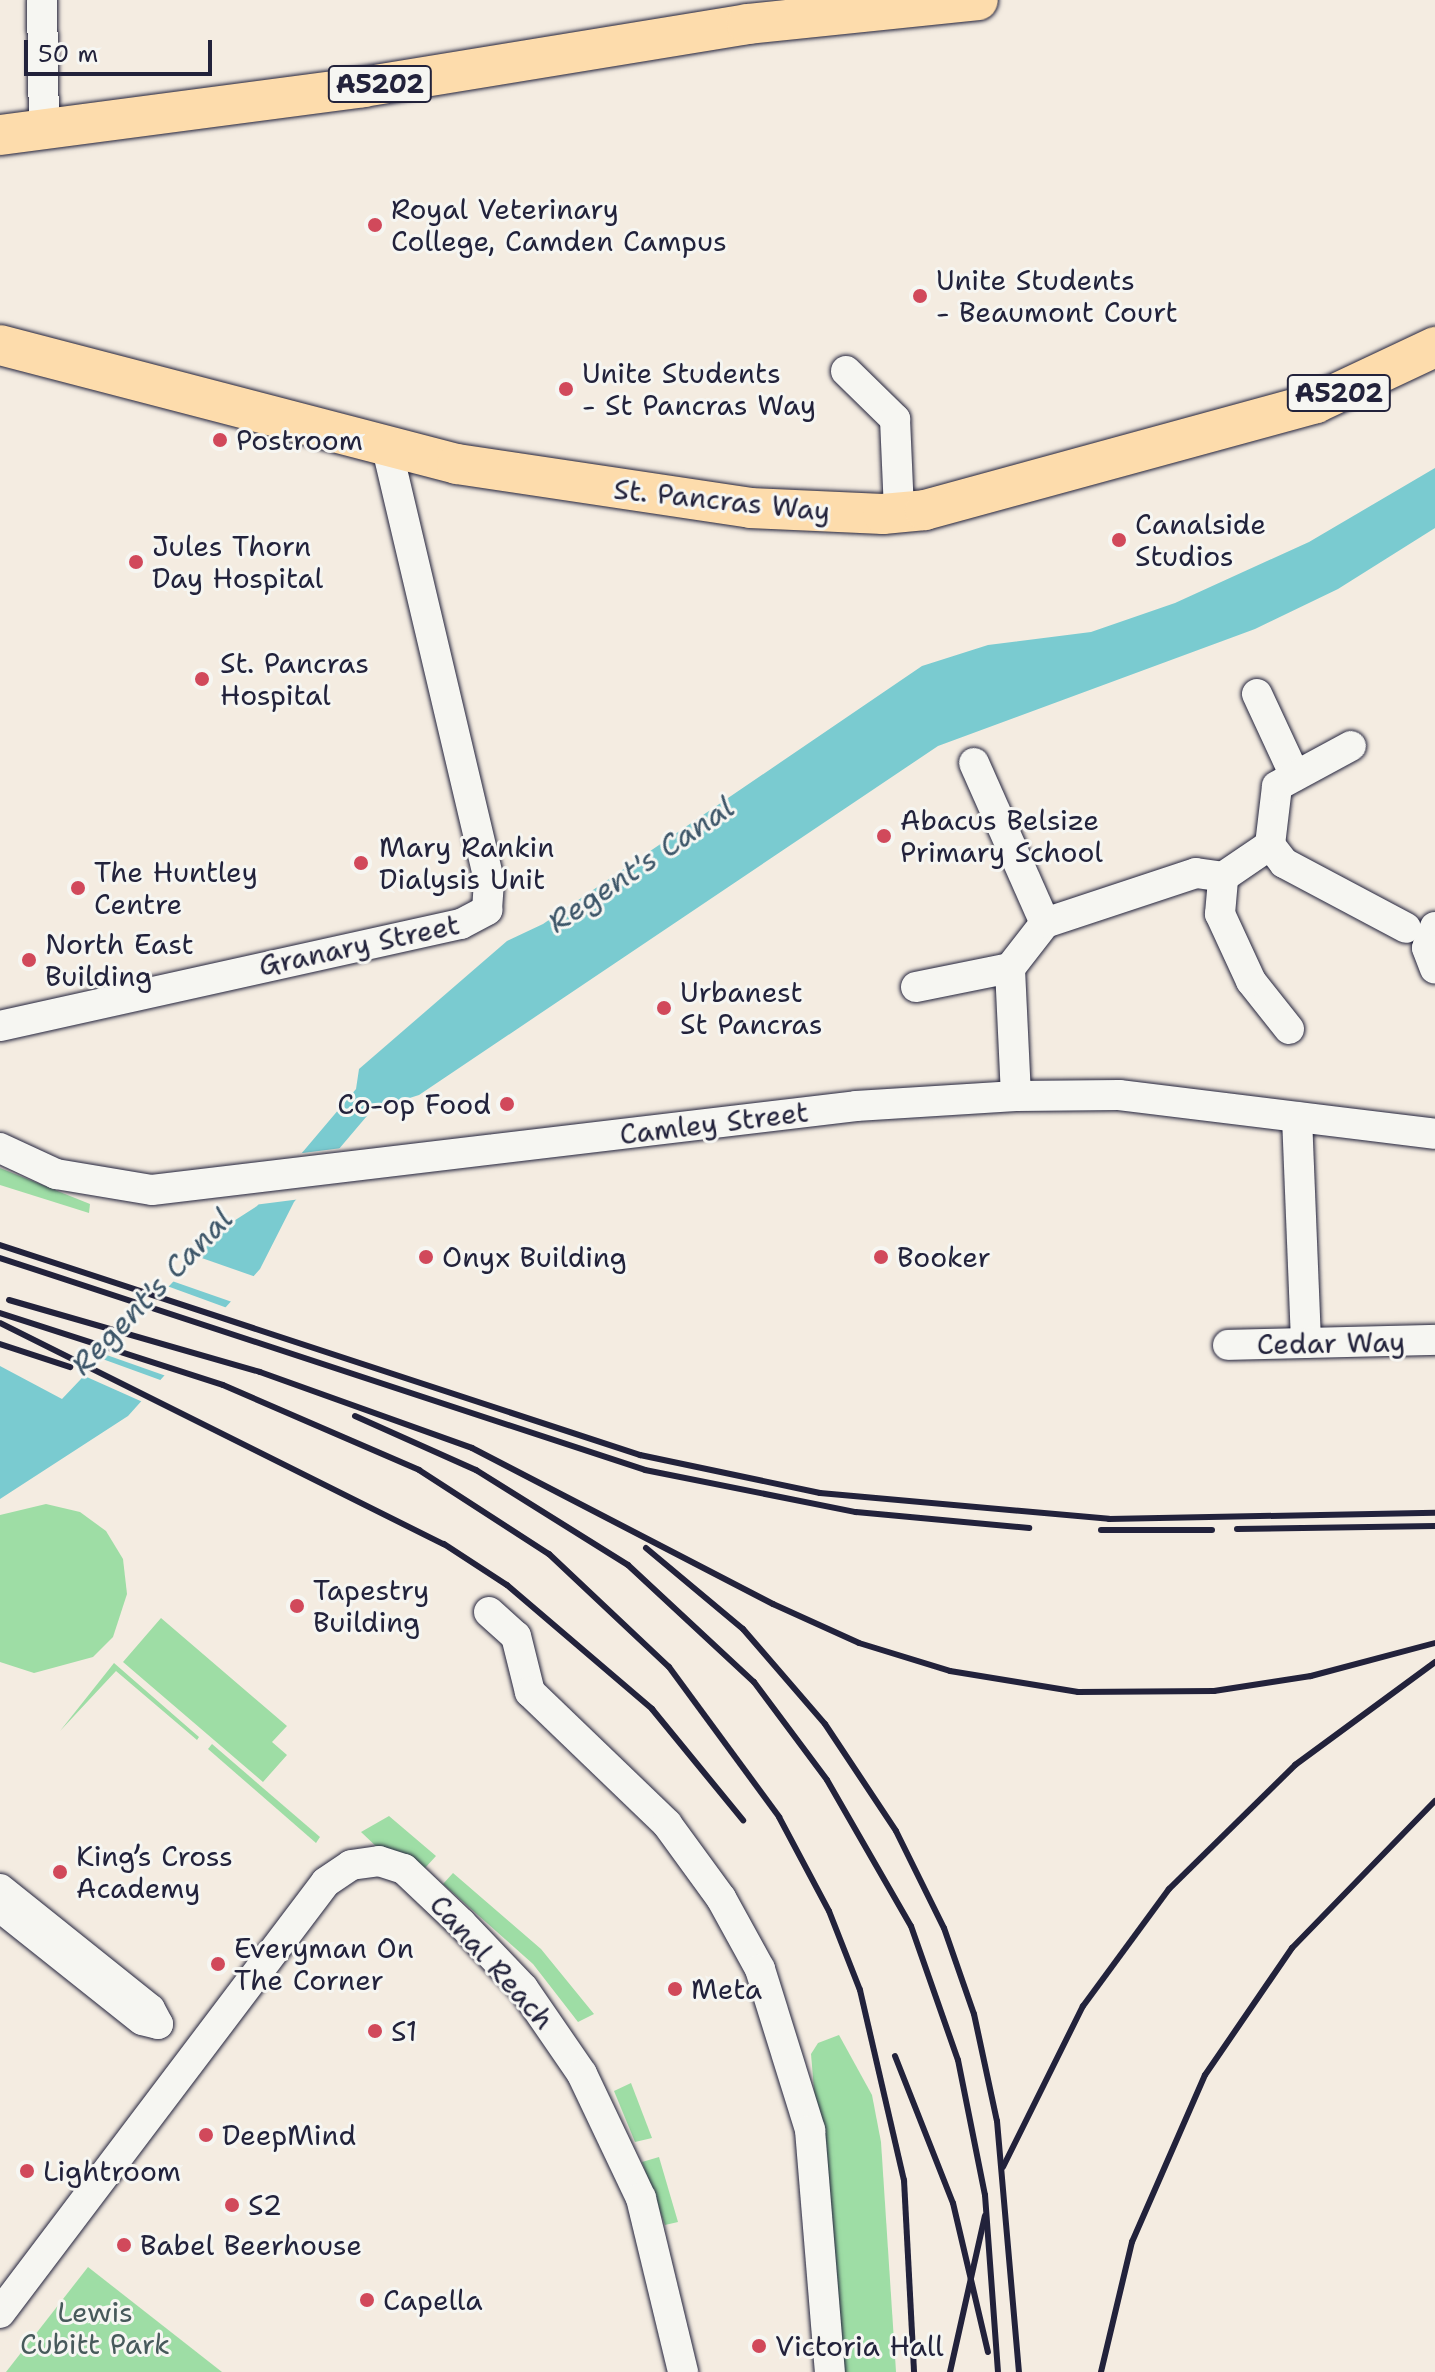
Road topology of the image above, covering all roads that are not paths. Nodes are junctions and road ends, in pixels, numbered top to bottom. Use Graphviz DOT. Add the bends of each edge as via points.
graph roads {
  1 [pos="42,0"];
  2 [pos="978,0"];
  3 [pos="775,10"];
  4 [pos="44,129"];
  5 [pos="0,135"];
  6 [pos="0,345"];
  7 [pos="1435,347"];
  8 [pos="846,371"];
  9 [pos="387,449"];
  10 [pos="899,512"];
  11 [pos="1257,694"];
  12 [pos="1351,746"];
  13 [pos="974,763"];
  14 [pos="1295,776"];
  15 [pos="1270,845"];
  16 [pos="1223,877"];
  17 [pos="1045,923"];
  18 [pos="1425,939"];
  19 [pos="1010,968"];
  20 [pos="916,987"];
  21 [pos="0,1026"];
  22 [pos="1289,1029"];
  23 [pos="1016,1096"];
  24 [pos="1297,1117"];
  25 [pos="1435,1134"];
  26 [pos="0,1148"];
  27 [pos="1435,1340"];
  28 [pos="1306,1343"];
  29 [pos="1228,1345"];
  30 [pos="489,1612"];
  31 [pos="0,1889"];
  32 [pos="0,1907"];
  33 [pos="158,2024"];
  34 [pos="196,2054"];
  35 [pos="0,2313"];
  36 [pos="683,2372"];
  37 [pos="830,2372"];
  1 -- 4 [label="street"];
  2 -- 3 [label="main road, A5202"];
  3 -- 4 [label="main road, A5202"];
  4 -- 5 [label="main road, A5202"];
  6 -- 9 [label="main road, St. Pancras Way / A5202"];
  7 -- 10 [label="main road, St. Pancras Way / A5202" via="1316,403"];
  8 -- 10 [label="street" via="895,419"];
  9 -- 10 [label="main road, St. Pancras Way / A5202" via="722,505"];
  9 -- 21 [label="street, Granary Street" via="489,880 487,910 461,924"];
  11 -- 14 [label="street"];
  12 -- 14 [label="street"];
  13 -- 17 [label="street"];
  14 -- 15 [label="street" via="1277,786"];
  15 -- 16 [label="street"];
  15 -- 18 [label="street" via="1284,863"];
  16 -- 17 [label="street" via="1196,873"];
  16 -- 22 [label="street" via="1220,914 1251,981"];
  17 -- 19 [label="street"];
  19 -- 20 [label="street"];
  19 -- 23 [label="street"];
  23 -- 24 [label="street, Camley Street" via="1119,1095"];
  23 -- 26 [label="street, Camley Street" via="856,1106 250,1181 115,1188 56,1174"];
  24 -- 25 [label="street, Camley Street"];
  24 -- 28 [label="street"];
  27 -- 28 [label="street, Cedar Way"];
  28 -- 29 [label="street, Cedar Way"];
  30 -- 37 [label="street" via="516,1636 530,1692 667,1824 721,1898 760,1969 810,2130"];
  31 -- 33 [label="street" via="150,2009"];
  32 -- 33 [label="street" via="142,2020"];
  33 -- 34 [label="street"];
  34 -- 35 [label="street"];
  34 -- 36 [label="street, Canal Reach" via="326,1882 361,1862 391,1863 416,1878 523,1988 563,2043 641,2198"];
}
